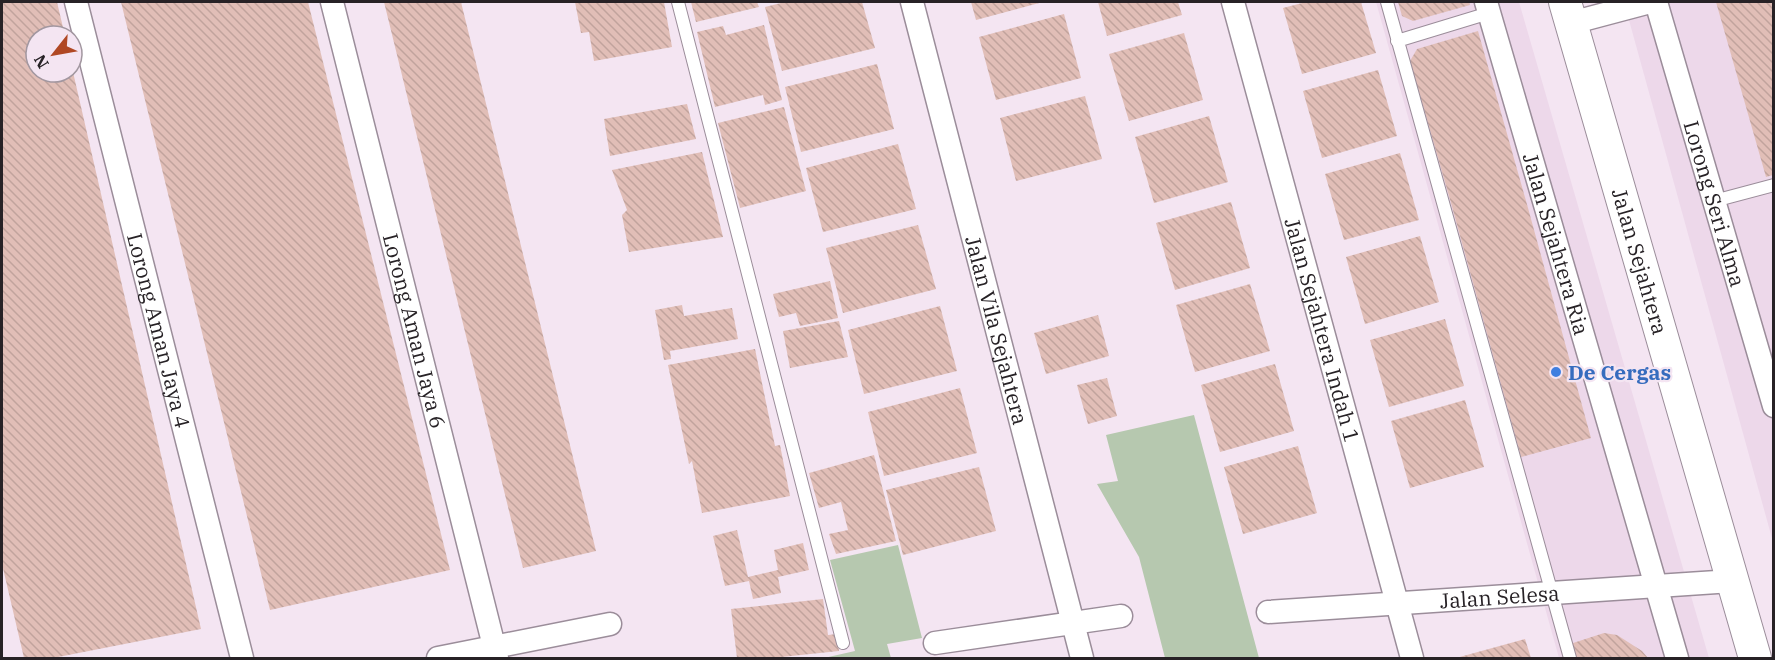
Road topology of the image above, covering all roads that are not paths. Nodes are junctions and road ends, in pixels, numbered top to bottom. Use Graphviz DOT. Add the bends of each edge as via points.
graph roads {
  1 [pos="76,2"];
  2 [pos="332,2"];
  3 [pos="678,2"];
  4 [pos="912,2"];
  5 [pos="1233,2"];
  6 [pos="1387,2"];
  7 [pos="1650,2"];
  8 [pos="1656,2"];
  9 [pos="1488,7"];
  10 [pos="1568,12"];
  11 [pos="1397,41"];
  12 [pos="1773,185"];
  13 [pos="1714,201"];
  14 [pos="1773,406"];
  15 [pos="1732,580"];
  16 [pos="1656,586"];
  17 [pos="1552,592"];
  18 [pos="1398,603"];
  19 [pos="1268,612"];
  20 [pos="1121,616"];
  21 [pos="1072,623"];
  22 [pos="610,624"];
  23 [pos="843,643"];
  24 [pos="935,643"];
  25 [pos="496,653"];
  26 [pos="242,658"];
  27 [pos="438,658"];
  28 [pos="1082,658"];
  29 [pos="1412,658"];
  30 [pos="1570,658"];
  31 [pos="1677,658"];
  32 [pos="1755,658"];
  1 -- 26 [label="street, Lorong Aman Jaya 4"];
  2 -- 25 [label="street, Lorong Aman Jaya 6"];
  3 -- 23 [label="lane"];
  4 -- 21 [label="street, Jalan Vila Sejahtera"];
  5 -- 18 [label="street, Jalan Sejahtera Indah 1"];
  6 -- 11 [label="lane"];
  7 -- 10 [label="street"];
  8 -- 13 [label="street, Lorong Seri Alma"];
  9 -- 11 [label="lane"];
  9 -- 16 [label="street, Jalan Sejahtera Ria"];
  10 -- 15 [label="main road, Jalan Sejahtera"];
  11 -- 17 [label="lane"];
  12 -- 13 [label="lane"];
  13 -- 14 [label="street, Lorong Seri Alma"];
  15 -- 16 [label="street, Jalan Selesa"];
  15 -- 32 [label="main road, Jalan Sejahtera"];
  16 -- 17 [label="street, Jalan Selesa"];
  16 -- 31 [label="street, Jalan Sejahtera Ria"];
  17 -- 18 [label="street, Jalan Selesa"];
  17 -- 30 [label="lane"];
  18 -- 19 [label="street, Jalan Selesa"];
  18 -- 29 [label="street, Jalan Sejahtera Indah 1"];
  20 -- 21 [label="street"];
  21 -- 24 [label="street"];
  21 -- 28 [label="street, Jalan Vila Sejahtera"];
  22 -- 25 [label="street"];
  25 -- 27 [label="street"];
}
